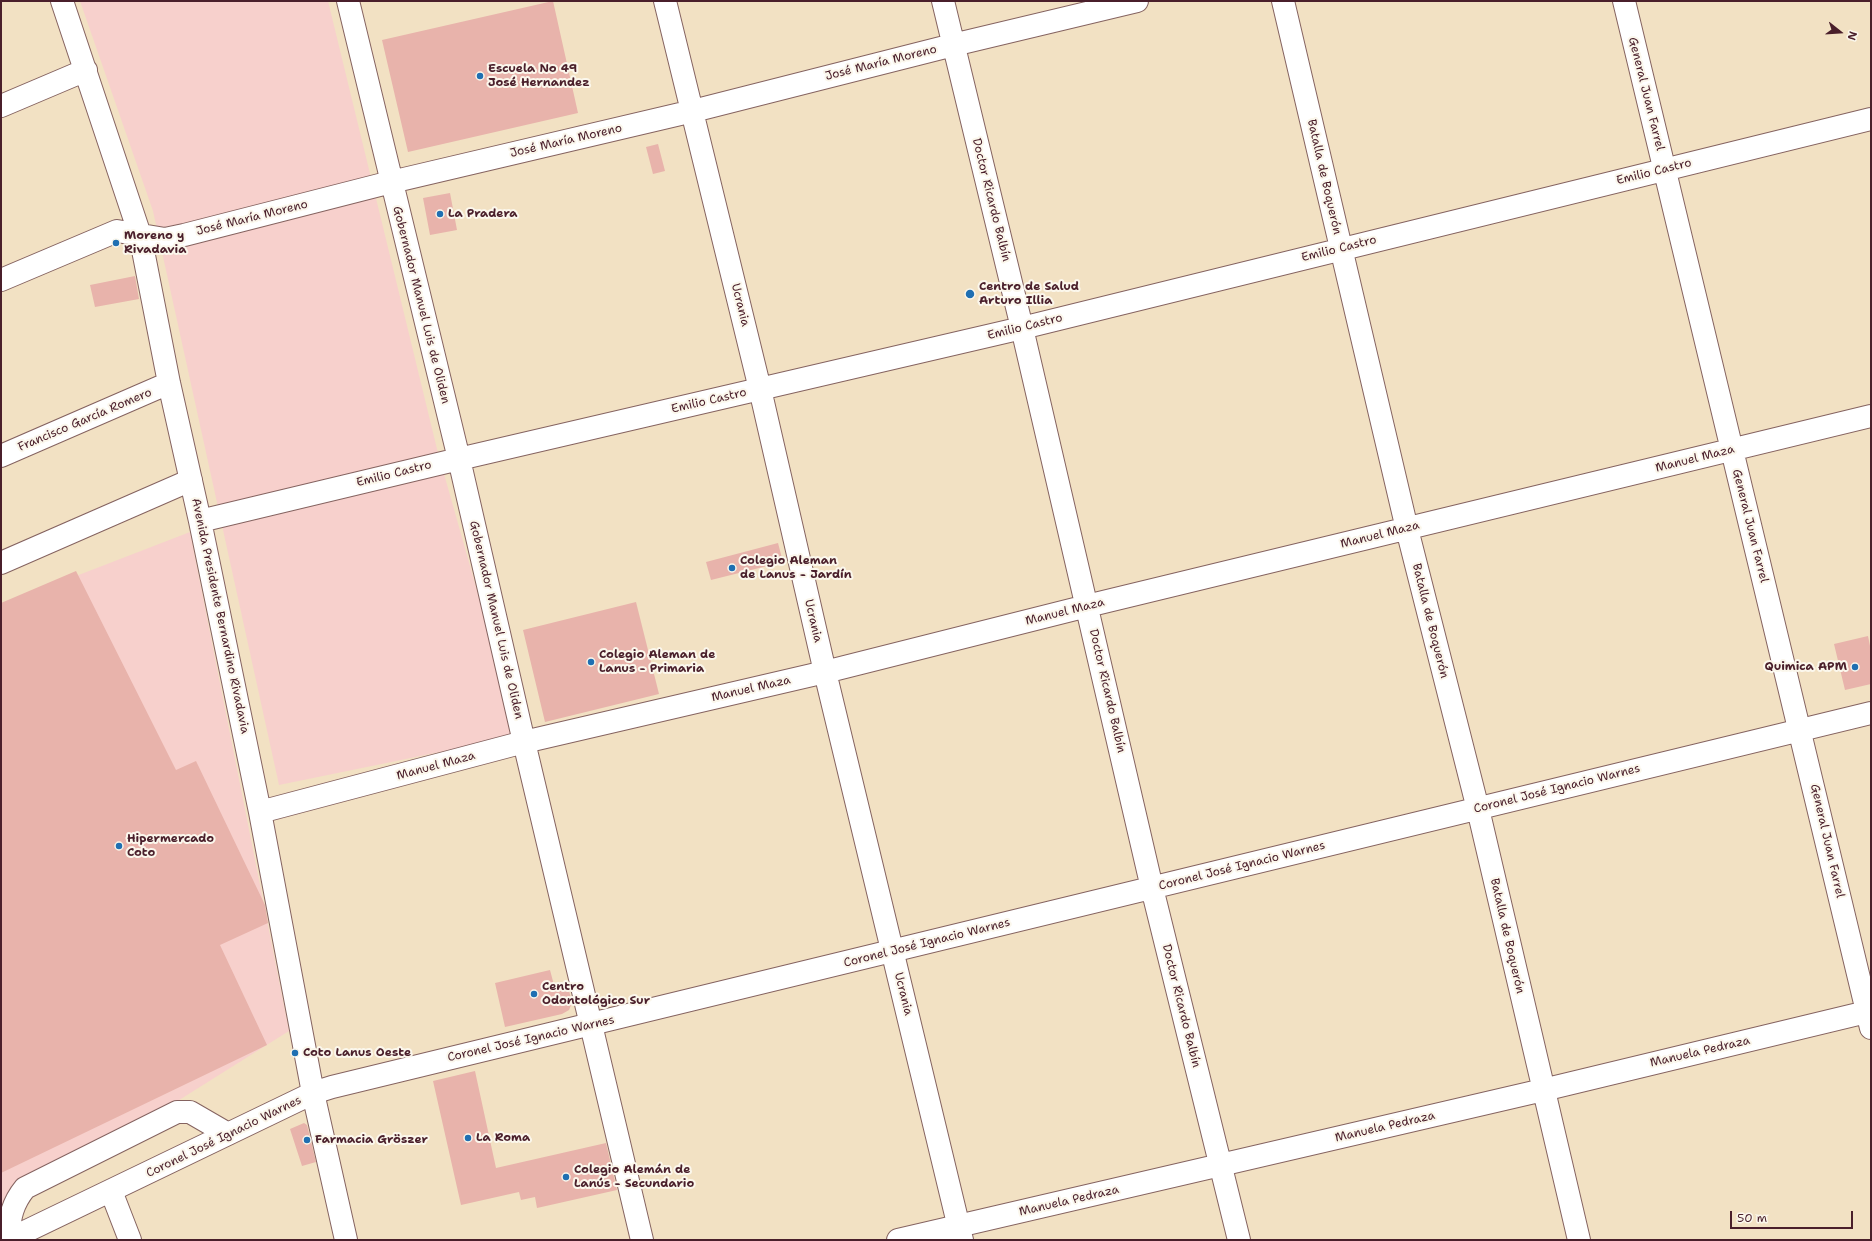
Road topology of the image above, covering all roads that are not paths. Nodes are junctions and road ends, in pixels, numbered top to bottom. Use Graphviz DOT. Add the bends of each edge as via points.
graph roads {
  1 [pos="62,1"];
  2 [pos="348,1"];
  3 [pos="665,1"];
  4 [pos="943,1"];
  5 [pos="1137,1"];
  6 [pos="1283,1"];
  7 [pos="1624,1"];
  8 [pos="953,45"];
  9 [pos="86,70"];
  10 [pos="1,106"];
  11 [pos="693,111"];
  12 [pos="1871,119"];
  13 [pos="1664,169"];
  14 [pos="391,182"];
  15 [pos="140,235"];
  16 [pos="1341,248"];
  17 [pos="1,280"];
  18 [pos="1022,328"];
  19 [pos="169,383"];
  20 [pos="760,389"];
  21 [pos="1871,416"];
  22 [pos="1732,450"];
  23 [pos="1,456"];
  24 [pos="459,459"];
  25 [pos="191,480"];
  26 [pos="200,521"];
  27 [pos="1407,528"];
  28 [pos="1,563"];
  29 [pos="1087,606"];
  30 [pos="825,672"];
  31 [pos="1871,713"];
  32 [pos="1800,730"];
  33 [pos="524,742"];
  34 [pos="1478,809"];
  35 [pos="260,812"];
  36 [pos="1152,888"];
  37 [pos="892,952"];
  38 [pos="1870,1017"];
  39 [pos="591,1025"];
  40 [pos="1543,1090"];
  41 [pos="313,1093"];
  42 [pos="228,1134"];
  43 [pos="1221,1166"];
  44 [pos="111,1191"];
  45 [pos="960,1233"];
  46 [pos="8,1240"];
  47 [pos="130,1240"];
  48 [pos="346,1240"];
  49 [pos="642,1240"];
  50 [pos="898,1240"];
  51 [pos="1239,1240"];
  52 [pos="1579,1240"];
  1 -- 9 [label="street, Avenida Presidente Bernardino Rivadavia"];
  2 -- 14 [label="street, Gobernador Manuel Luis de Oliden"];
  3 -- 11 [label="street, Ucrania"];
  4 -- 8 [label="street, Doctor Ricardo Balbín"];
  5 -- 8 [label="street, José María Moreno"];
  6 -- 16 [label="street, Batalla de Boquerón"];
  7 -- 13 [label="street, General Juan Farrel"];
  8 -- 11 [label="street, José María Moreno"];
  8 -- 18 [label="street, Doctor Ricardo Balbín"];
  9 -- 10 [label="street"];
  9 -- 15 [label="street, Avenida Presidente Bernardino Rivadavia"];
  11 -- 14 [label="street, José María Moreno"];
  11 -- 20 [label="street, Ucrania"];
  12 -- 13 [label="street, Emilio Castro"];
  13 -- 16 [label="street, Emilio Castro"];
  13 -- 22 [label="street, General Juan Farrel"];
  14 -- 15 [label="street, José María Moreno" via="184,235 165,239"];
  14 -- 24 [label="street, Gobernador Manuel Luis de Oliden"];
  15 -- 17 [label="street, José María Moreno" via="117,231"];
  15 -- 19 [label="street, Avenida Presidente Bernardino Rivadavia"];
  16 -- 18 [label="street, Emilio Castro"];
  16 -- 27 [label="street, Batalla de Boquerón"];
  18 -- 20 [label="street, Emilio Castro"];
  18 -- 29 [label="street, Doctor Ricardo Balbín"];
  19 -- 23 [label="street, Francisco García Romero"];
  19 -- 25 [label="street, Avenida Presidente Bernardino Rivadavia"];
  20 -- 24 [label="street, Emilio Castro"];
  20 -- 30 [label="street, Ucrania"];
  21 -- 22 [label="street, Manuel Maza"];
  22 -- 27 [label="street, Manuel Maza"];
  22 -- 32 [label="street, General Juan Farrel"];
  24 -- 26 [label="street, Emilio Castro"];
  24 -- 33 [label="street, Gobernador Manuel Luis de Oliden"];
  25 -- 26 [label="street, Avenida Presidente Bernardino Rivadavia"];
  25 -- 28 [label="street"];
  26 -- 35 [label="street, Avenida Presidente Bernardino Rivadavia"];
  27 -- 29 [label="street, Manuel Maza"];
  27 -- 34 [label="street, Batalla de Boquerón"];
  29 -- 30 [label="street, Manuel Maza"];
  29 -- 36 [label="street, Doctor Ricardo Balbín"];
  30 -- 33 [label="street, Manuel Maza"];
  30 -- 37 [label="street, Ucrania"];
  31 -- 32 [label="street, Coronel José Ignacio Warnes"];
  32 -- 34 [label="street, Coronel José Ignacio Warnes"];
  32 -- 38 [label="street, General Juan Farrel"];
  33 -- 35 [label="street, Manuel Maza"];
  33 -- 39 [label="street, Gobernador Manuel Luis de Oliden"];
  34 -- 36 [label="street, Coronel José Ignacio Warnes"];
  34 -- 40 [label="street, Batalla de Boquerón"];
  35 -- 41 [label="street, Avenida Presidente Bernardino Rivadavia"];
  36 -- 37 [label="street, Coronel José Ignacio Warnes"];
  36 -- 43 [label="street, Doctor Ricardo Balbín"];
  37 -- 39 [label="street, Coronel José Ignacio Warnes"];
  37 -- 45 [label="street, Ucrania"];
  38 -- 40 [label="street, Manuela Pedraza"];
  39 -- 41 [label="street, Coronel José Ignacio Warnes"];
  39 -- 49 [label="street, Gobernador Manuel Luis de Oliden"];
  40 -- 43 [label="street, Manuela Pedraza"];
  40 -- 52 [label="street, Batalla de Boquerón"];
  41 -- 42 [label="street, Coronel José Ignacio Warnes"];
  41 -- 48 [label="street, Avenida Presidente Bernardino Rivadavia"];
  42 -- 44 [label="street, Coronel José Ignacio Warnes"];
  42 -- 46 [label="street" via="190,1112 177,1112 25,1188 16,1198 11,1212"];
  43 -- 45 [label="street, Manuela Pedraza"];
  43 -- 51 [label="street, Doctor Ricardo Balbín"];
  44 -- 46 [label="street, Coronel José Ignacio Warnes"];
  44 -- 47 [label="street"];
  45 -- 50 [label="street, Manuela Pedraza"];
}
